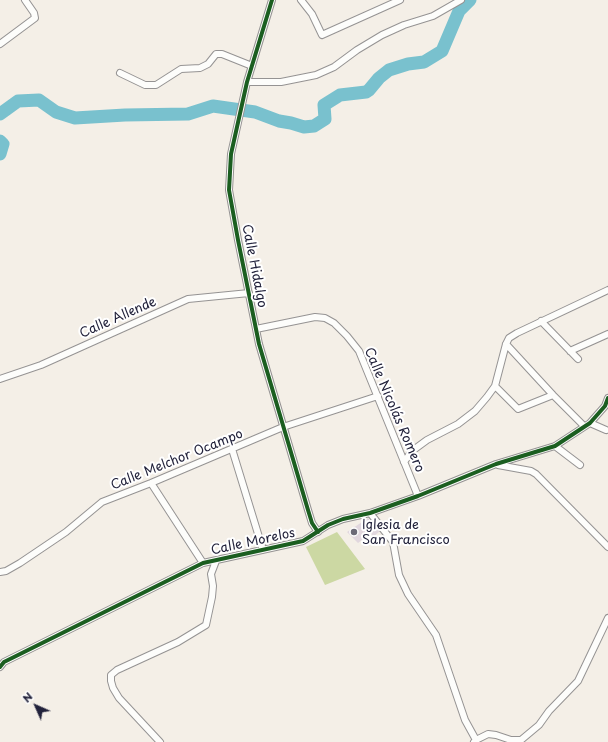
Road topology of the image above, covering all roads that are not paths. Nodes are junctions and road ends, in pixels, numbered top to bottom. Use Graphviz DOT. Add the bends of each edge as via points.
graph roads {
  1 [pos="25,0"];
  2 [pos="272,0"];
  3 [pos="301,0"];
  4 [pos="400,0"];
  5 [pos="461,0"];
  6 [pos="0,44"];
  7 [pos="252,66"];
  8 [pos="120,73"];
  9 [pos="247,83"];
  10 [pos="608,290"];
  11 [pos="249,293"];
  12 [pos="541,321"];
  13 [pos="256,329"];
  14 [pos="608,334"];
  15 [pos="506,344"];
  16 [pos="570,351"];
  17 [pos="578,359"];
  18 [pos="0,379"];
  19 [pos="495,386"];
  20 [pos="553,395"];
  21 [pos="378,396"];
  22 [pos="608,398"];
  23 [pos="606,407"];
  24 [pos="590,423"];
  25 [pos="584,426"];
  26 [pos="283,427"];
  27 [pos="606,430"];
  28 [pos="555,446"];
  29 [pos="232,449"];
  30 [pos="404,462"];
  31 [pos="496,464"];
  32 [pos="580,465"];
  33 [pos="151,483"];
  34 [pos="418,496"];
  35 [pos="370,513"];
  36 [pos="318,532"];
  37 [pos="608,547"];
  38 [pos="263,550"];
  39 [pos="216,561"];
  40 [pos="204,563"];
  41 [pos="0,572"];
  42 [pos="608,618"];
  43 [pos="0,667"];
  44 [pos="475,741"];
  45 [pos="512,741"];
  46 [pos="160,742"];
  1 -- 6 [label="street" via="35,18"];
  2 -- 7 [label="street, Calle Hidalgo"];
  3 -- 4 [label="street" via="312,14 322,35"];
  5 -- 9 [label="street" via="433,16 382,35 334,67 316,75 281,82"];
  7 -- 8 [label="street" via="216,54 208,64 200,68 181,69 156,85 145,85"];
  7 -- 9 [label="street, Calle Hidalgo"];
  9 -- 11 [label="street, Calle Hidalgo" via="231,154 229,190"];
  10 -- 12 [label="street"];
  11 -- 13 [label="street, Calle Hidalgo"];
  11 -- 18 [label="street, Calle Allende" via="188,299 42,365"];
  12 -- 15 [label="street" via="517,332"];
  12 -- 16 [label="street"];
  13 -- 21 [label="street, Calle Nicolás Romero" via="315,317 325,318 348,336 359,351"];
  13 -- 26 [label="street, Calle Hidalgo"];
  14 -- 16 [label="street"];
  15 -- 19 [label="street"];
  15 -- 20 [label="street"];
  16 -- 17 [label="street"];
  19 -- 20 [label="street" via="518,409"];
  19 -- 30 [label="street" via="475,411 412,451"];
  20 -- 25 [label="street"];
  21 -- 26 [label="street, Calle Melchor Ocampo"];
  21 -- 30 [label="street, Calle Nicolás Romero"];
  22 -- 23 [label="street"];
  23 -- 24 [label="street"];
  24 -- 25 [label="street, Calle Morelos"];
  24 -- 27 [label="street"];
  25 -- 28 [label="street, Calle Morelos"];
  26 -- 29 [label="street, Calle Melchor Ocampo"];
  26 -- 36 [label="street, Calle Hidalgo" via="312,523"];
  28 -- 31 [label="street, Calle Morelos"];
  28 -- 32 [label="street"];
  29 -- 33 [label="street, Calle Melchor Ocampo"];
  29 -- 38 [label="street"];
  30 -- 34 [label="street, Calle Nicolás Romero"];
  31 -- 34 [label="street, Calle Morelos"];
  31 -- 37 [label="street" via="536,474"];
  33 -- 40 [label="street"];
  33 -- 41 [label="street, Calle Melchor Ocampo" via="102,502 66,532 20,563"];
  34 -- 35 [label="street, Calle Morelos"];
  35 -- 36 [label="street, Calle Morelos" via="343,519"];
  35 -- 44 [label="street" via="393,542 400,575 408,594 436,635 465,720"];
  36 -- 38 [label="street, Calle Morelos" via="303,541"];
  38 -- 39 [label="street, Calle Morelos"];
  39 -- 40 [label="street, Calle Morelos"];
  39 -- 46 [label="street" via="211,574 212,597 206,625 178,642 111,675 113,688 120,698"];
  40 -- 43 [label="street, Calle Morelos" via="4,662"];
  42 -- 45 [label="street" via="578,681 535,729 521,740"];
  44 -- 45 [label="street" via="488,734"];
}
